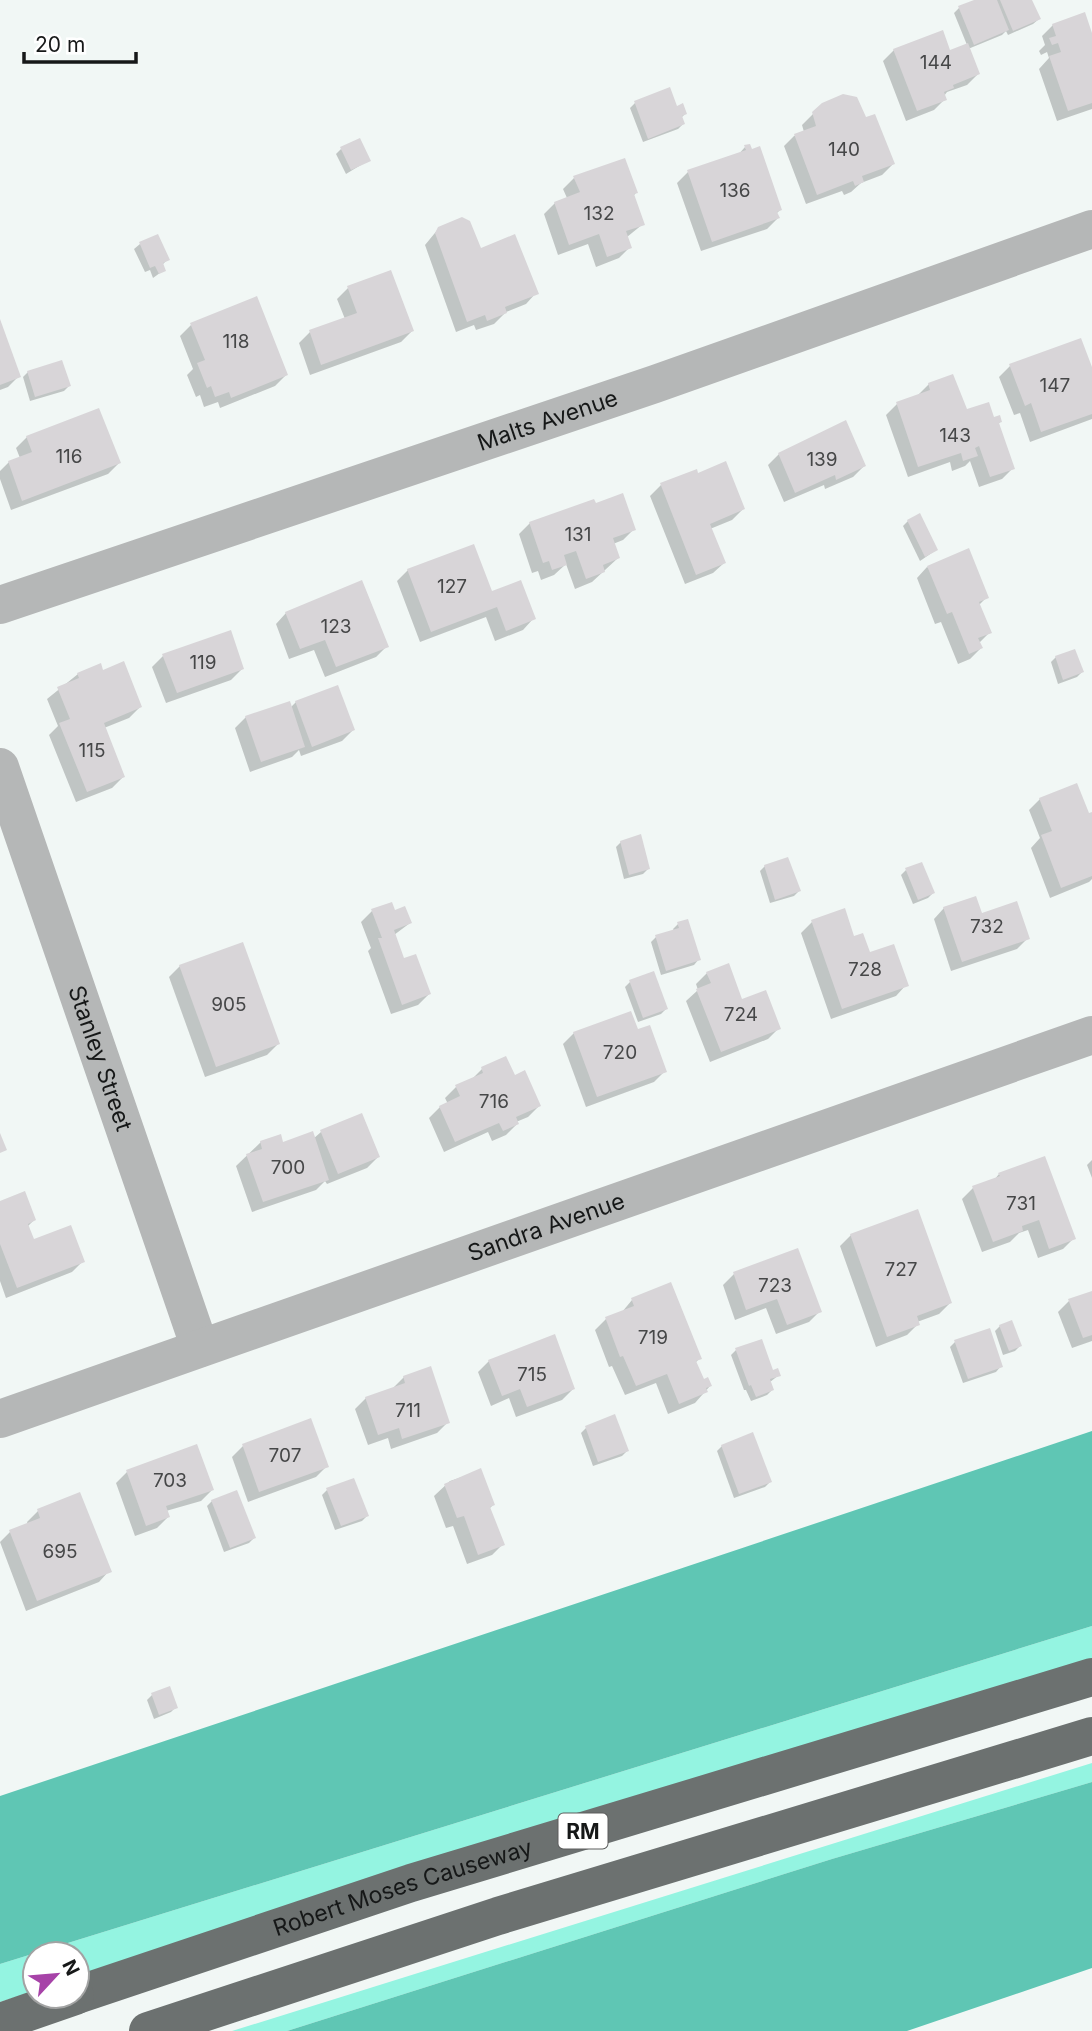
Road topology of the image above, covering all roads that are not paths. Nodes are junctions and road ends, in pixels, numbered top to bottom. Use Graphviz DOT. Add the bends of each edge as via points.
graph roads {
  1 [pos="1092,229"];
  2 [pos="0,605"];
  3 [pos="0,768"];
  4 [pos="1092,1035"];
  5 [pos="200,1348"];
  6 [pos="0,1419"];
  7 [pos="1092,1677"];
  8 [pos="1092,1736"];
  9 [pos="91,1991"];
  10 [pos="35,2010"];
  11 [pos="0,2022"];
  12 [pos="148,2031"];
  1 -- 2 [label="street, Malts Avenue" via="655,384"];
  3 -- 5 [label="street, Stanley Street"];
  4 -- 5 [label="street, Sandra Avenue"];
  5 -- 6 [label="street, Sandra Avenue"];
  7 -- 9 [label="highway, Robert Moses Causeway / RM" via="411,1883"];
  8 -- 12 [label="highway, RM" via="498,1916"];
  10 -- 11 [label="highway, Robert Moses Causeway / RM"];
}
